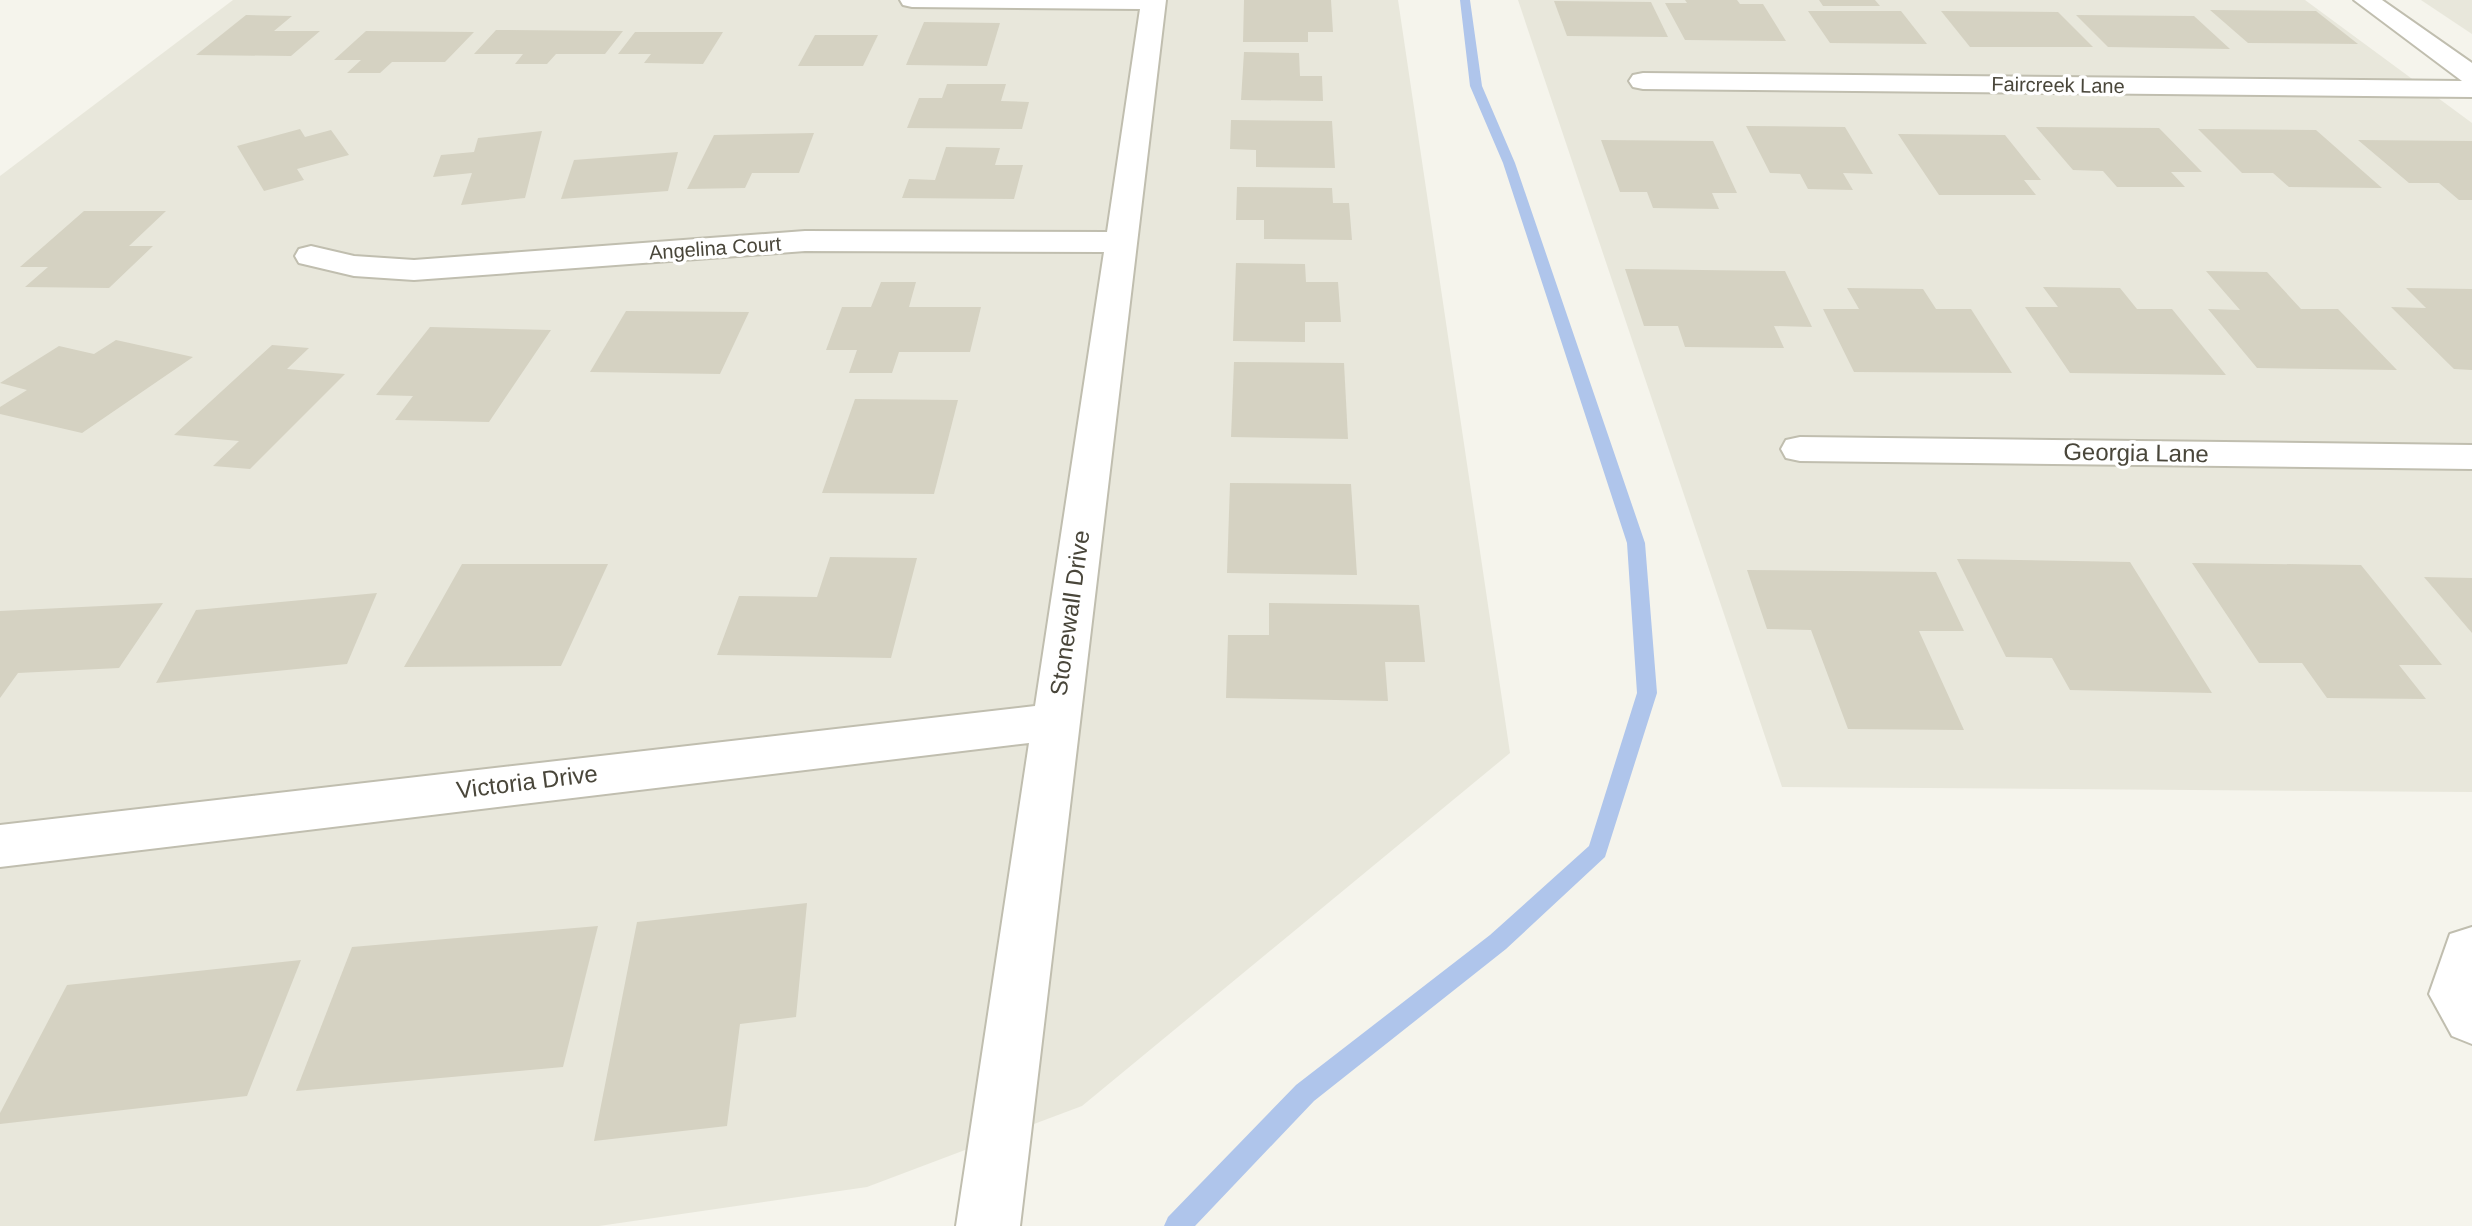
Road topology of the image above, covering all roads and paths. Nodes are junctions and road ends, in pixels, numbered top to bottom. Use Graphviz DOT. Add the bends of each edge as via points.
graph roads {
  1 [pos="912,0"];
  2 [pos="2366,0"];
  3 [pos="1154,1"];
  4 [pos="2472,75"];
  5 [pos="1643,81"];
  6 [pos="2472,89"];
  7 [pos="1122,242"];
  8 [pos="311,256"];
  9 [pos="1800,449"];
  10 [pos="2472,457"];
  11 [pos="1055,722"];
  12 [pos="0,846"];
  13 [pos="2472,951"];
  14 [pos="2472,1018"];
  15 [pos="988,1226"];
  1 -- 3 [label="street"];
  2 -- 4 [label="street"];
  3 -- 7 [label="street, Stonewall Drive"];
  5 -- 6 [label="street, Faircreek Lane"];
  7 -- 8 [label="street, Angelina Court" via="805,241 414,270 354,266"];
  7 -- 11 [label="street, Stonewall Drive"];
  9 -- 10 [label="street, Georgia Lane"];
  11 -- 12 [label="street, Victoria Drive"];
  11 -- 15 [label="street, Stonewall Drive"];
  13 -- 14 [label="street" via="2457,994"];
}
